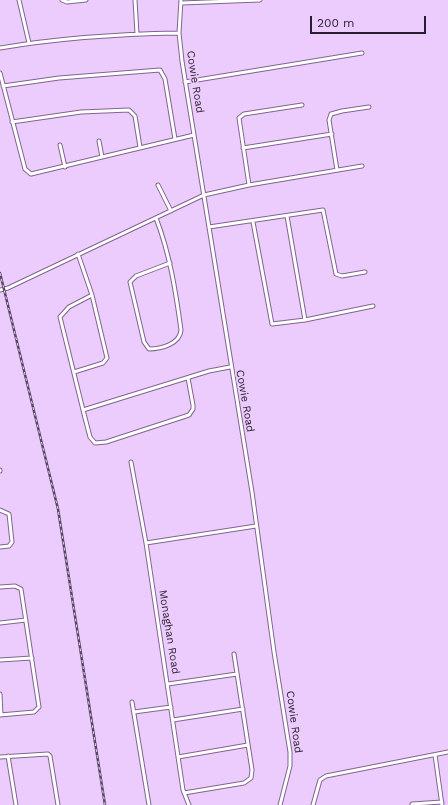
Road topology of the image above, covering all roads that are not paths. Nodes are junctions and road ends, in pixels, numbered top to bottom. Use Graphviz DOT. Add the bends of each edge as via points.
graph roads {
  1 [pos="19,0"];
  2 [pos="62,0"];
  3 [pos="86,0"];
  4 [pos="135,0"];
  5 [pos="260,0"];
  6 [pos="181,1"];
  7 [pos="179,33"];
  8 [pos="137,34"];
  9 [pos="29,43"];
  10 [pos="0,48"];
  11 [pos="362,53"];
  12 [pos="0,73"];
  13 [pos="185,82"];
  14 [pos="3,86"];
  15 [pos="302,105"];
  16 [pos="369,107"];
  17 [pos="12,122"];
  18 [pos="332,134"];
  19 [pos="194,135"];
  20 [pos="175,139"];
  21 [pos="99,141"];
  22 [pos="60,145"];
  23 [pos="140,147"];
  24 [pos="243,148"];
  25 [pos="102,157"];
  26 [pos="362,166"];
  27 [pos="65,167"];
  28 [pos="337,170"];
  29 [pos="249,184"];
  30 [pos="158,185"];
  31 [pos="204,195"];
  32 [pos="171,211"];
  33 [pos="287,216"];
  34 [pos="156,218"];
  35 [pos="253,222"];
  36 [pos="209,227"];
  37 [pos="78,254"];
  38 [pos="170,263"];
  39 [pos="366,272"];
  40 [pos="0,290"];
  41 [pos="92,295"];
  42 [pos="373,306"];
  43 [pos="305,320"];
  44 [pos="230,366"];
  45 [pos="74,372"];
  46 [pos="188,378"];
  47 [pos="83,410"];
  48 [pos="132,462"];
  49 [pos="0,510"];
  50 [pos="256,526"];
  51 [pos="146,543"];
  52 [pos="0,547"];
  53 [pos="0,587"];
  54 [pos="26,620"];
  55 [pos="0,623"];
  56 [pos="234,654"];
  57 [pos="32,658"];
  58 [pos="0,660"];
  59 [pos="238,674"];
  60 [pos="168,684"];
  61 [pos="0,694"];
  62 [pos="132,702"];
  63 [pos="171,707"];
  64 [pos="243,709"];
  65 [pos="134,712"];
  66 [pos="0,715"];
  67 [pos="173,720"];
  68 [pos="248,745"];
  69 [pos="448,752"];
  70 [pos="435,755"];
  71 [pos="0,756"];
  72 [pos="8,756"];
  73 [pos="178,757"];
  74 [pos="184,793"];
  75 [pos="442,803"];
  76 [pos="412,804"];
  77 [pos="16,805"];
  78 [pos="58,805"];
  79 [pos="148,805"];
  80 [pos="189,805"];
  81 [pos="280,805"];
  82 [pos="313,805"];
  1 -- 9 [label="street"];
  2 -- 3 [label="street"];
  4 -- 8 [label="street"];
  5 -- 6 [label="street"];
  6 -- 7 [label="street, Cowie Road"];
  7 -- 8 [label="street"];
  7 -- 13 [label="street, Cowie Road"];
  8 -- 9 [label="street"];
  9 -- 10 [label="street"];
  11 -- 13 [label="street"];
  12 -- 14 [label="street"];
  13 -- 19 [label="street, Cowie Road"];
  14 -- 17 [label="street"];
  14 -- 20 [label="street" via="59,78 160,70 165,80"];
  15 -- 24 [label="street" via="244,114 239,118"];
  16 -- 18 [label="street" via="331,114 329,120"];
  17 -- 23 [label="street" via="81,112 130,110 135,116"];
  17 -- 27 [label="street" via="28,173 35,174"];
  18 -- 24 [label="street"];
  18 -- 28 [label="street"];
  19 -- 20 [label="street"];
  19 -- 31 [label="street, Cowie Road"];
  20 -- 23 [label="street"];
  21 -- 25 [label="street"];
  22 -- 27 [label="street"];
  23 -- 25 [label="street"];
  24 -- 29 [label="street"];
  25 -- 27 [label="street"];
  26 -- 28 [label="street"];
  28 -- 29 [label="street"];
  29 -- 31 [label="street"];
  30 -- 32 [label="street"];
  31 -- 32 [label="street"];
  31 -- 36 [label="street, Cowie Road"];
  32 -- 34 [label="street"];
  33 -- 35 [label="street"];
  33 -- 39 [label="street" via="323,210 336,274 342,276"];
  33 -- 43 [label="street"];
  34 -- 37 [label="street"];
  34 -- 38 [label="street"];
  35 -- 36 [label="street"];
  35 -- 43 [label="street" via="272,324"];
  36 -- 44 [label="street, Cowie Road"];
  37 -- 40 [label="street"];
  37 -- 41 [label="street"];
  38 -- 38 [label="street" via="180,335 172,343 149,349 144,342 130,282 136,276"];
  41 -- 45 [label="street" via="69,307 60,317"];
  41 -- 45 [label="street" via="107,358 103,363"];
  42 -- 43 [label="street"];
  44 -- 46 [label="street"];
  44 -- 50 [label="street, Cowie Road"];
  45 -- 47 [label="street"];
  46 -- 47 [label="street"];
  46 -- 47 [label="street" via="193,405 189,415 106,442 95,443 91,440"];
  48 -- 51 [label="street, Monaghan Road"];
  49 -- 52 [label="street" via="9,514 12,542 9,546"];
  50 -- 51 [label="street"];
  50 -- 81 [label="street, Cowie Road" via="290,752 290,766"];
  51 -- 60 [label="street, Monaghan Road"];
  53 -- 54 [label="street" via="15,586 21,589"];
  54 -- 55 [label="street"];
  54 -- 57 [label="street"];
  56 -- 59 [label="street"];
  57 -- 58 [label="street"];
  57 -- 66 [label="street" via="39,709 34,712"];
  59 -- 60 [label="street"];
  59 -- 64 [label="street"];
  60 -- 63 [label="street, Monaghan Road"];
  61 -- 66 [label="street"];
  62 -- 65 [label="street"];
  63 -- 65 [label="street"];
  63 -- 67 [label="street, Monaghan Road"];
  64 -- 67 [label="street"];
  64 -- 68 [label="street"];
  65 -- 79 [label="street"];
  67 -- 73 [label="street, Monaghan Road"];
  68 -- 73 [label="street"];
  68 -- 74 [label="street" via="252,770 251,778 244,784"];
  69 -- 70 [label="street"];
  70 -- 75 [label="street"];
  70 -- 82 [label="street" via="326,776 320,780"];
  71 -- 72 [label="street"];
  72 -- 77 [label="street"];
  72 -- 78 [label="street" via="48,754"];
  73 -- 74 [label="street, Monaghan Road"];
  74 -- 80 [label="street, Monaghan Road"];
  75 -- 76 [label="street"];
}
